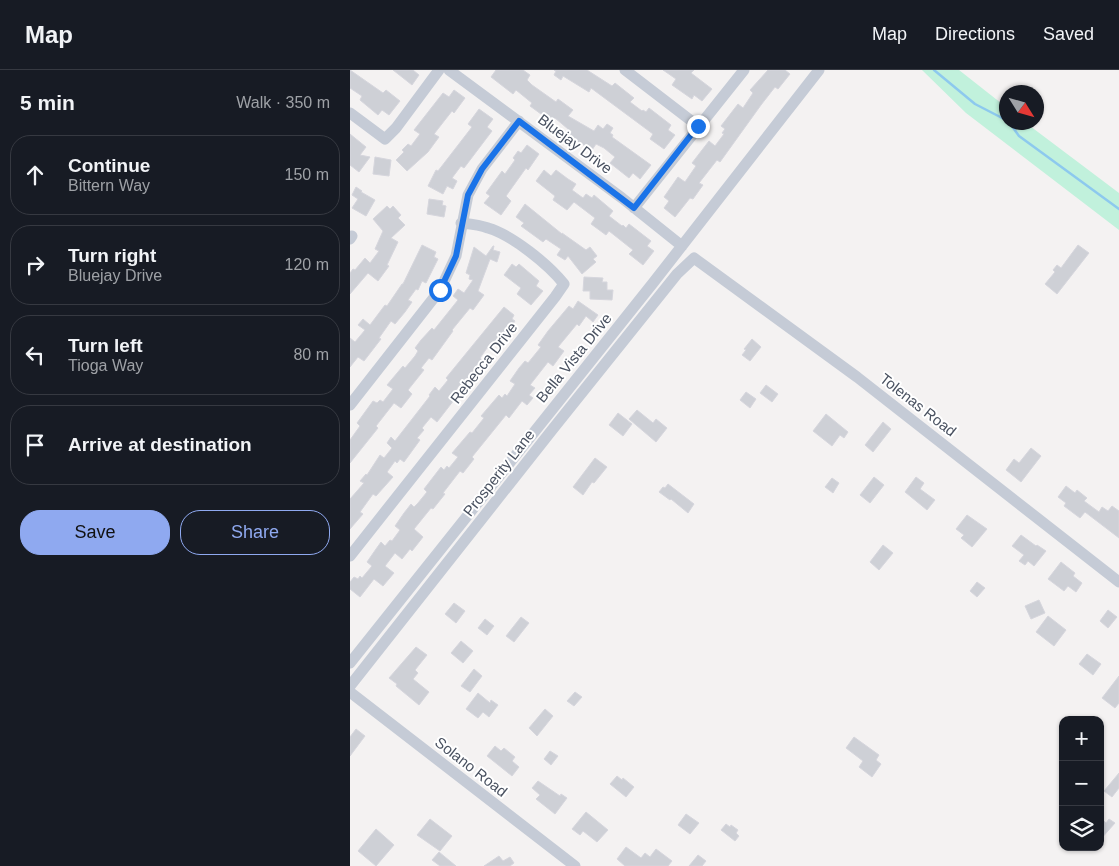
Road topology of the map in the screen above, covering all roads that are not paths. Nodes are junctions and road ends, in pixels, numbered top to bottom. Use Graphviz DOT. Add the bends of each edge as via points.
graph roads {
  1 [pos="440,70"];
  2 [pos="449,70"];
  3 [pos="625,70"];
  4 [pos="744,70"];
  5 [pos="818,70"];
  6 [pos="350,113"];
  7 [pos="519,121"];
  8 [pos="698,126"];
  9 [pos="634,208"];
  10 [pos="461,223"];
  11 [pos="682,246"];
  12 [pos="694,258"];
  13 [pos="350,405"];
  14 [pos="350,556"];
  15 [pos="1119,582"];
  16 [pos="350,663"];
  17 [pos="350,686"];
  18 [pos="350,692"];
  19 [pos="574,866"];
  1 -- 6 [label="street" via="385,139"];
  2 -- 7 [label="street, Bluejay Drive"];
  3 -- 8 [label="street"];
  4 -- 8 [label="street"];
  5 -- 11 [label="street, Bella Vista Drive"];
  7 -- 9 [label="street, Bluejay Drive"];
  7 -- 10 [label="street" via="478,176 468,195"];
  8 -- 9 [label="street"];
  9 -- 11 [label="street, Bluejay Drive"];
  10 -- 13 [label="street" via="456,256 440,290"];
  10 -- 14 [label="street, Rebecca Drive" via="486,227 510,237 564,284"];
  11 -- 16 [label="street, Bella Vista Drive"];
  12 -- 15 [label="street, Tolenas Road" via="857,377"];
  12 -- 17 [label="street, Prosperity Lane" via="677,274"];
  18 -- 19 [label="street, Solano Road"];
}
